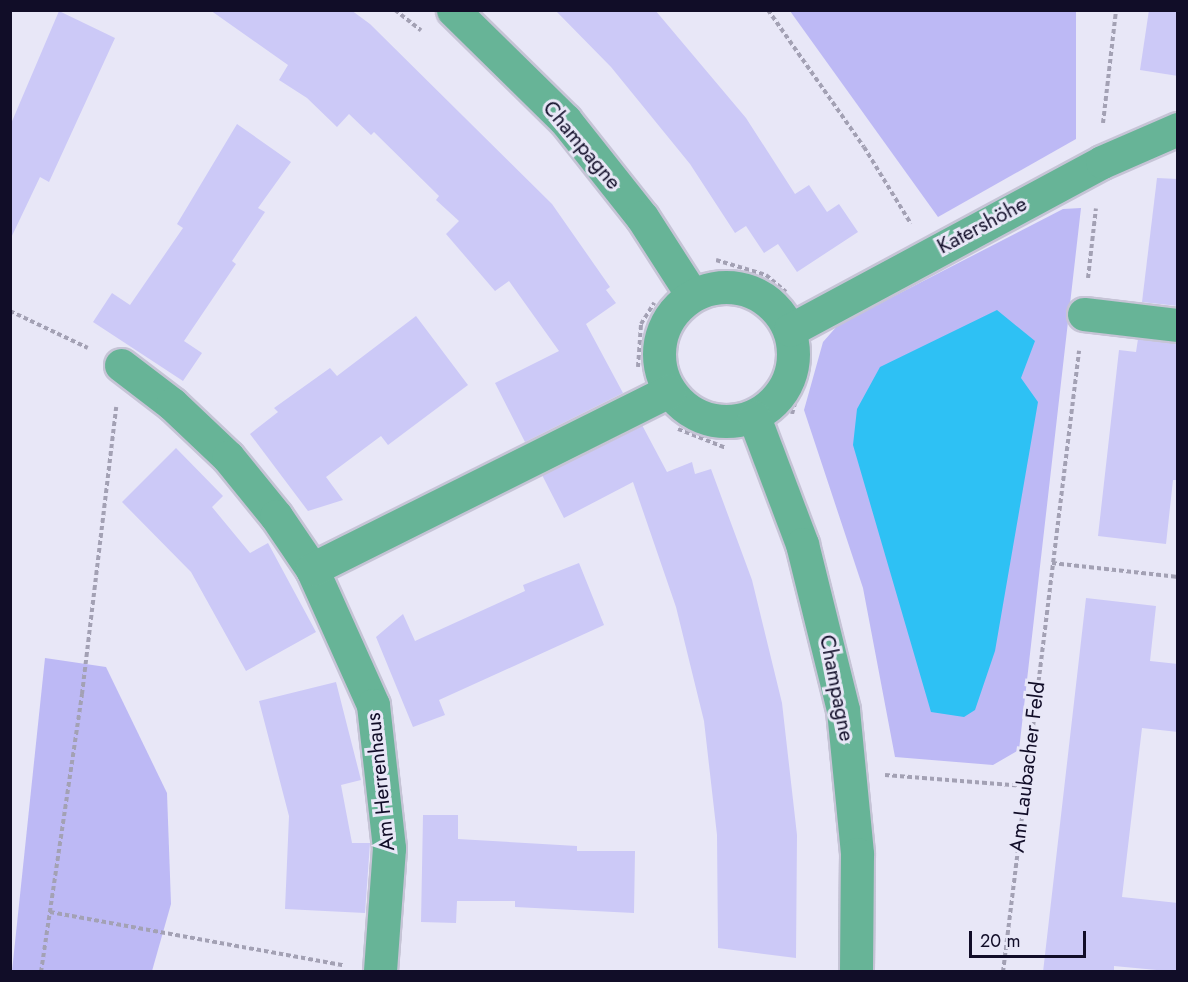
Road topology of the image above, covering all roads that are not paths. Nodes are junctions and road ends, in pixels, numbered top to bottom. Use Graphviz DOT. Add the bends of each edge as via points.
graph roads {
  1 [pos="453,10"];
  2 [pos="1178,129"];
  3 [pos="692,295"];
  4 [pos="1084,314"];
  5 [pos="1178,325"];
  6 [pos="799,326"];
  7 [pos="122,365"];
  8 [pos="660,397"];
  9 [pos="754,417"];
  10 [pos="312,569"];
  11 [pos="381,970"];
  12 [pos="856,972"];
  1 -- 3 [label="street, Champagne" via="565,120 642,217"];
  2 -- 6 [label="street, Katershöhe" via="1102,162"];
  3 -- 6 [label="street" via="713,287 740,287 769,301"];
  3 -- 8 [label="street" via="676,308 659,342"];
  4 -- 5 [label="street"];
  6 -- 9 [label="street" via="792,371 774,403"];
  7 -- 10 [label="street, Am Herrenhaus" via="172,404 228,457"];
  8 -- 9 [label="street" via="696,415 727,423"];
  8 -- 10 [label="street" via="566,440"];
  9 -- 12 [label="street, Champagne" via="802,544 827,630 853,774"];
  10 -- 11 [label="street, Am Herrenhaus" via="373,705 389,848"];
}
